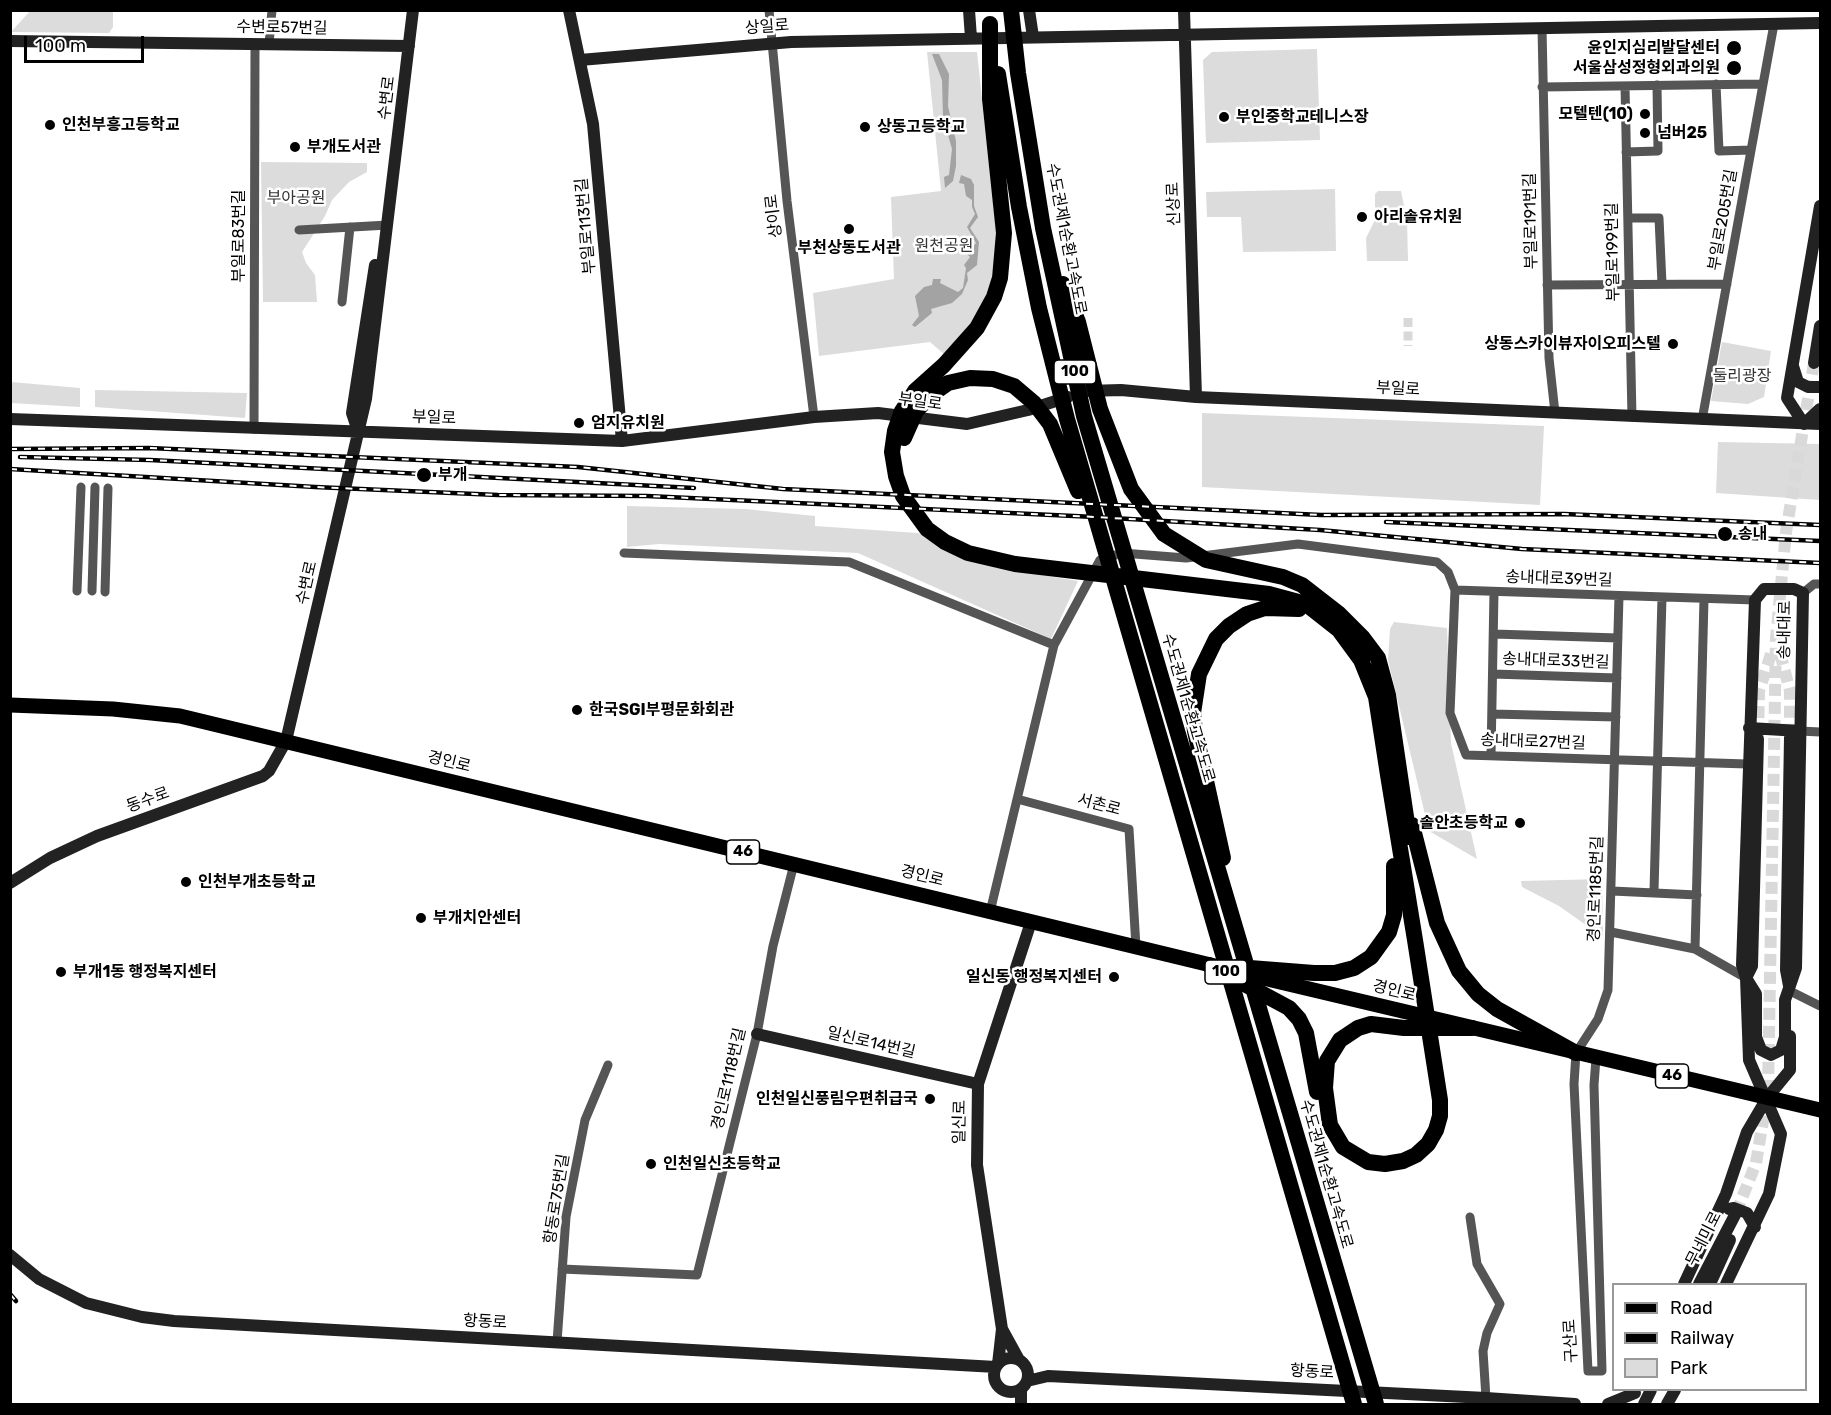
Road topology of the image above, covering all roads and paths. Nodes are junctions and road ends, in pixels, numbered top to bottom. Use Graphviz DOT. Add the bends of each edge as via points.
graph roads {
  1 [pos="272,10"];
  2 [pos="413,10"];
  3 [pos="569,10"];
  4 [pos="769,10"];
  5 [pos="969,10"];
  6 [pos="1011,10"];
  7 [pos="1029,10"];
  8 [pos="1184,10"];
  9 [pos="989,17"];
  10 [pos="1821,23"];
  11 [pos="1774,24"];
  12 [pos="1542,28"];
  13 [pos="1185,34"];
  14 [pos="1033,37"];
  15 [pos="971,38"];
  16 [pos="10,41"];
  17 [pos="772,43"];
  18 [pos="255,44"];
  19 [pos="269,44"];
  20 [pos="409,46"];
  21 [pos="580,60"];
  22 [pos="1716,84"];
  23 [pos="1763,84"];
  24 [pos="1657,85"];
  25 [pos="1625,86"];
  26 [pos="1542,87"];
  27 [pos="1751,150"];
  28 [pos="1626,152"];
  29 [pos="1821,206"];
  30 [pos="1628,218"];
  31 [pos="350,227"];
  32 [pos="1042,228"];
  33 [pos="299,230"];
  34 [pos="387,231"];
  35 [pos="1629,284"];
  36 [pos="1662,284"];
  37 [pos="1727,284"];
  38 [pos="1547,285"];
  39 [pos="342,302"];
  40 [pos="1821,326"];
  41 [pos="1814,363"];
  42 [pos="1793,364"];
  43 [pos="1821,387"];
  44 [pos="1196,397"];
  45 [pos="1821,409"];
  46 [pos="1555,413"];
  47 [pos="814,417"];
  48 [pos="1632,417"];
  49 [pos="10,419"];
  50 [pos="1702,420"];
  51 [pos="1804,424"];
  52 [pos="1821,424"];
  53 [pos="254,429"];
  54 [pos="358,432"];
  55 [pos="622,441"];
  56 [pos="81,487"];
  57 [pos="95,488"];
  58 [pos="108,488"];
  59 [pos="1100,539"];
  60 [pos="624,553"];
  61 [pos="1821,584"];
  62 [pos="1455,590"];
  63 [pos="77,591"];
  64 [pos="92,591"];
  65 [pos="105,592"];
  66 [pos="1281,592"];
  67 [pos="1494,592"];
  68 [pos="1803,593"];
  69 [pos="1619,596"];
  70 [pos="1662,597"];
  71 [pos="1704,598"];
  72 [pos="1755,600"];
  73 [pos="1494,634"];
  74 [pos="1618,639"];
  75 [pos="1054,645"];
  76 [pos="1493,674"];
  77 [pos="1617,678"];
  78 [pos="10,705"];
  79 [pos="1492,714"];
  80 [pos="1616,717"];
  81 [pos="1749,728"];
  82 [pos="1821,732"];
  83 [pos="1795,734"];
  84 [pos="1758,738"];
  85 [pos="286,741"];
  86 [pos="1491,756"];
  87 [pos="1615,760"];
  88 [pos="1658,761"];
  89 [pos="1700,762"];
  90 [pos="1747,764"];
  91 [pos="1395,779"];
  92 [pos="1017,799"];
  93 [pos="794,864"];
  94 [pos="10,883"];
  95 [pos="1611,891"];
  96 [pos="1654,891"];
  97 [pos="1697,895"];
  98 [pos="990,912"];
  99 [pos="1031,921"];
  100 [pos="1233,925"];
  101 [pos="1611,933"];
  102 [pos="1136,947"];
  103 [pos="1695,948"];
  104 [pos="1209,964"];
  105 [pos="1746,978"];
  106 [pos="1790,991"];
  107 [pos="1821,1006"];
  108 [pos="1472,1028"];
  109 [pos="757,1034"];
  110 [pos="1576,1053"];
  111 [pos="1596,1058"];
  112 [pos="608,1065"];
  113 [pos="978,1084"];
  114 [pos="1767,1098"];
  115 [pos="1443,1100"];
  116 [pos="1821,1110"];
  117 [pos="1470,1217"];
  118 [pos="1715,1218"];
  119 [pos="1755,1227"];
  120 [pos="10,1255"];
  121 [pos="562,1269"];
  122 [pos="1684,1283"];
  123 [pos="1700,1283"];
  124 [pos="1710,1283"];
  125 [pos="1727,1283"];
  126 [pos="1002,1329"];
  127 [pos="557,1342"];
  128 [pos="1021,1362"];
  129 [pos="975,1367"];
  130 [pos="996,1370"];
  131 [pos="1048,1376"];
  132 [pos="1024,1385"];
  133 [pos="1005,1391"];
  134 [pos="1633,1396"];
  135 [pos="1486,1398"];
  136 [pos="1009,1404"];
  137 [pos="1021,1404"];
  138 [pos="1354,1404"];
  139 [pos="1376,1404"];
  140 [pos="1575,1404"];
  141 [pos="1608,1404"];
  1 -- 19 [label="street"];
  2 -- 20 [label="street, 수변로"];
  3 -- 21 [label="street, 부일로113번길"];
  4 -- 17 [label="street, 상이로"];
  5 -- 15 [label="street"];
  6 -- 32 [label="highway, 수도권제1순환고속도로 / 100"];
  7 -- 14 [label="street"];
  8 -- 13 [label="street, 신상로"];
  9 -- 59 [label="highway, 100" via="1039,308"];
  9 -- 66 [label="highway" via="990,99 1004,233 1000,278 977,328 915,391 902,411 892,452 903,496 927,529 945,542 993,560"];
  10 -- 11 [label="street, 상일로"];
  11 -- 12 [label="street, 상일로"];
  11 -- 23 [label="street, 부일로205번길"];
  12 -- 13 [label="street, 상일로"];
  12 -- 26 [label="street, 부일로191번길"];
  13 -- 14 [label="street, 상일로"];
  13 -- 44 [label="street, 신상로"];
  14 -- 15 [label="street, 상일로"];
  15 -- 17 [label="street, 상일로"];
  16 -- 18 [label="street, 수변로57번길"];
  17 -- 21 [label="street, 상일로"];
  17 -- 47 [label="street, 상이로"];
  18 -- 19 [label="street, 수변로57번길"];
  18 -- 53 [label="street, 부일로83번길"];
  19 -- 20 [label="street, 수변로57번길"];
  20 -- 34 [label="street, 수변로"];
  21 -- 55 [label="street, 부일로113번길" via="593,124"];
  22 -- 23 [label="street"];
  22 -- 24 [label="street"];
  22 -- 27 [label="street" via="1719,151"];
  23 -- 27 [label="street, 부일로205번길"];
  24 -- 25 [label="street"];
  24 -- 28 [label="street" via="1658,152"];
  25 -- 26 [label="street"];
  25 -- 28 [label="street, 부일로199번길"];
  26 -- 38 [label="street, 부일로191번길"];
  27 -- 37 [label="street, 부일로205번길"];
  28 -- 30 [label="street, 부일로199번길"];
  29 -- 42 [label="street"];
  30 -- 35 [label="street, 부일로199번길"];
  30 -- 36 [label="street" via="1659,218"];
  31 -- 33 [label="street"];
  31 -- 34 [label="street"];
  31 -- 39 [label="street"];
  32 -- 66 [label="highway" via="1078,322 1100,409 1131,489 1146,512 1164,534 1206,560"];
  32 -- 100 [label="highway, 수도권제1순환고속도로 / 100" via="1084,416"];
  34 -- 54 [label="street, 수변로" via="391,235 368,416"];
  34 -- 85 [label="street, 수변로" via="366,399"];
  35 -- 36 [label="street"];
  35 -- 38 [label="street"];
  35 -- 48 [label="street, 부일로199번길"];
  36 -- 37 [label="street"];
  37 -- 50 [label="street, 부일로205번길"];
  38 -- 46 [label="street, 부일로191번길"];
  40 -- 41 [label="street"];
  42 -- 43 [label="street" via="1798,382"];
  42 -- 51 [label="street" via="1787,398"];
  44 -- 46 [label="street, 부일로"];
  44 -- 47 [label="street, 부일로" via="1084,391 1028,410 967,424 878,413"];
  45 -- 51 [label="street"];
  46 -- 48 [label="street, 부일로"];
  47 -- 55 [label="street, 부일로"];
  48 -- 50 [label="street, 부일로"];
  49 -- 53 [label="street, 부일로"];
  50 -- 51 [label="street, 부일로"];
  51 -- 52 [label="street, 부일로"];
  53 -- 54 [label="street, 부일로"];
  54 -- 55 [label="street, 부일로"];
  56 -- 63 [label="street"];
  57 -- 64 [label="street"];
  58 -- 65 [label="street"];
  59 -- 66 [label="highway" via="1050,424 1014,386 993,379 970,378 948,383 916,411 902,454 908,488 929,519 970,546 1030,558"];
  59 -- 138 [label="highway, 100"];
  60 -- 75 [label="street" via="849,562"];
  61 -- 68 [label="street" via="1814,584"];
  62 -- 67 [label="street, 송내대로39번길"];
  62 -- 75 [label="street" via="1448,572 1437,562 1298,544 1186,558 1122,553 1100,560"];
  62 -- 86 [label="street, 송내대로27번길" via="1450,713 1466,755"];
  66 -- 91 [label="highway" via="1333,617 1353,645 1369,674"];
  66 -- 100 [label="highway" via="1265,608 1228,626 1206,655 1195,692 1193,713 1220,838"];
  67 -- 69 [label="street, 송내대로39번길"];
  67 -- 73 [label="street, 송내대로33번길"];
  68 -- 72 [label="street, 송내대로" via="1794,589 1764,589"];
  68 -- 83 [label="street, 송내대로"];
  69 -- 70 [label="street, 송내대로39번길"];
  69 -- 74 [label="street, 경인로1185번길"];
  70 -- 71 [label="street, 송내대로39번길"];
  70 -- 88 [label="street"];
  71 -- 72 [label="street, 송내대로39번길"];
  71 -- 89 [label="street"];
  72 -- 81 [label="street, 송내대로"];
  73 -- 74 [label="street"];
  73 -- 76 [label="street, 송내대로33번길"];
  74 -- 77 [label="street, 경인로1185번길"];
  75 -- 92 [label="street"];
  76 -- 77 [label="street, 송내대로33번길"];
  76 -- 79 [label="street, 송내대로33번길"];
  77 -- 80 [label="street, 경인로1185번길"];
  78 -- 85 [label="main road, 경인로 / 46" via="175,715"];
  79 -- 80 [label="street"];
  79 -- 86 [label="street, 송내대로33번길"];
  80 -- 87 [label="street, 경인로1185번길"];
  81 -- 83 [label="street"];
  81 -- 90 [label="street, 송내대로"];
  82 -- 83 [label="street"];
  83 -- 106 [label="street, 송내대로" via="1786,969"];
  84 -- 105 [label="street, 송내대로" via="1752,966"];
  85 -- 93 [label="main road, 경인로 / 46"];
  85 -- 94 [label="street, 동수로" via="263,776 97,836"];
  86 -- 87 [label="street, 송내대로27번길"];
  87 -- 88 [label="street, 송내대로27번길"];
  87 -- 95 [label="street, 경인로1185번길"];
  88 -- 89 [label="street, 송내대로27번길"];
  88 -- 96 [label="street"];
  89 -- 90 [label="street, 송내대로27번길"];
  89 -- 97 [label="street"];
  90 -- 105 [label="street, 송내대로" via="1742,965"];
  91 -- 104 [label="highway" via="1394,915 1382,944 1371,957 1354,968 1335,973"];
  91 -- 110 [label="highway" via="1437,923 1459,971 1478,994 1505,1014"];
  91 -- 115 [label="highway"];
  92 -- 98 [label="street"];
  92 -- 102 [label="street, 서촌로" via="1129,829"];
  93 -- 98 [label="main road, 경인로 / 46"];
  93 -- 109 [label="street, 경인로1118번길" via="773,945"];
  95 -- 96 [label="street"];
  95 -- 101 [label="street, 경인로1185번길"];
  96 -- 97 [label="street"];
  97 -- 103 [label="street"];
  98 -- 99 [label="main road, 경인로 / 46"];
  99 -- 102 [label="main road, 경인로 / 46"];
  99 -- 113 [label="street, 일신로"];
  100 -- 139 [label="highway, 수도권제1순환고속도로 / 100"];
  101 -- 103 [label="street"];
  101 -- 110 [label="street, 경인로1185번길" via="1606,1000"];
  102 -- 104 [label="main road, 경인로 / 46"];
  103 -- 105 [label="street"];
  104 -- 108 [label="main road, 경인로 / 46"];
  104 -- 115 [label="highway" via="1289,1008 1299,1019 1308,1045 1322,1126 1330,1142 1352,1163 1366,1170 1385,1172 1420,1161 1434,1149 1443,1133 1448,1116"];
  105 -- 106 [label="street" via="1756,994 1756,1037 1761,1050 1771,1055 1781,1050 1783,1044 1785,1000"];
  105 -- 114 [label="street, 송내대로" via="1749,1060"];
  106 -- 107 [label="street"];
  106 -- 114 [label="street, 송내대로" via="1790,1070"];
  108 -- 110 [label="main road, 경인로 / 46"];
  108 -- 115 [label="highway" via="1371,1024 1340,1040 1327,1061 1325,1088 1330,1125 1343,1147 1368,1162 1386,1164 1416,1155 1436,1130"];
  109 -- 113 [label="street, 일신로14번길"];
  109 -- 121 [label="street, 경인로1118번길" via="697,1275"];
  110 -- 111 [label="main road, 경인로 / 46"];
  110 -- 111 [label="street, 구산로" via="1574,1084 1588,1371 1602,1371 1593,1085"];
  111 -- 114 [label="main road, 경인로 / 46"];
  112 -- 121 [label="street, 항동로75번길" via="585,1120 566,1217"];
  113 -- 126 [label="street, 일신로" via="977,1165"];
  114 -- 116 [label="main road, 경인로 / 46"];
  114 -- 118 [label="street" via="1747,1132"];
  114 -- 119 [label="street" via="1781,1134 1769,1194"];
  117 -- 135 [label="street" via="1478,1264 1500,1304 1483,1351"];
  118 -- 119 [label="street" via="1734,1208 1747,1213"];
  118 -- 122 [label="street"];
  119 -- 125 [label="street"];
  120 -- 127 [label="street, 항동로" via="62,1293 142,1317"];
  121 -- 127 [label="street, 항동로75번길"];
  123 -- 124 [label="street, 무네미로" via="1736,1213 1733,1232"];
  126 -- 128 [label="street, 일신로"];
  126 -- 129 [label="street" via="987,1360"];
  126 -- 130 [label="street, 일신로"];
  127 -- 129 [label="street, 항동로"];
  128 -- 130 [label="street" via="1008,1358"];
  128 -- 131 [label="street, 항동로"];
  128 -- 132 [label="street" via="1028,1372"];
  129 -- 130 [label="street, 항동로"];
  130 -- 133 [label="street"];
  131 -- 132 [label="street, 항동로"];
  131 -- 135 [label="street, 항동로"];
  132 -- 133 [label="street"];
  132 -- 137 [label="street"];
  133 -- 136 [label="street"];
  134 -- 141 [label="street"];
  135 -- 140 [label="street, 항동로"];
}
